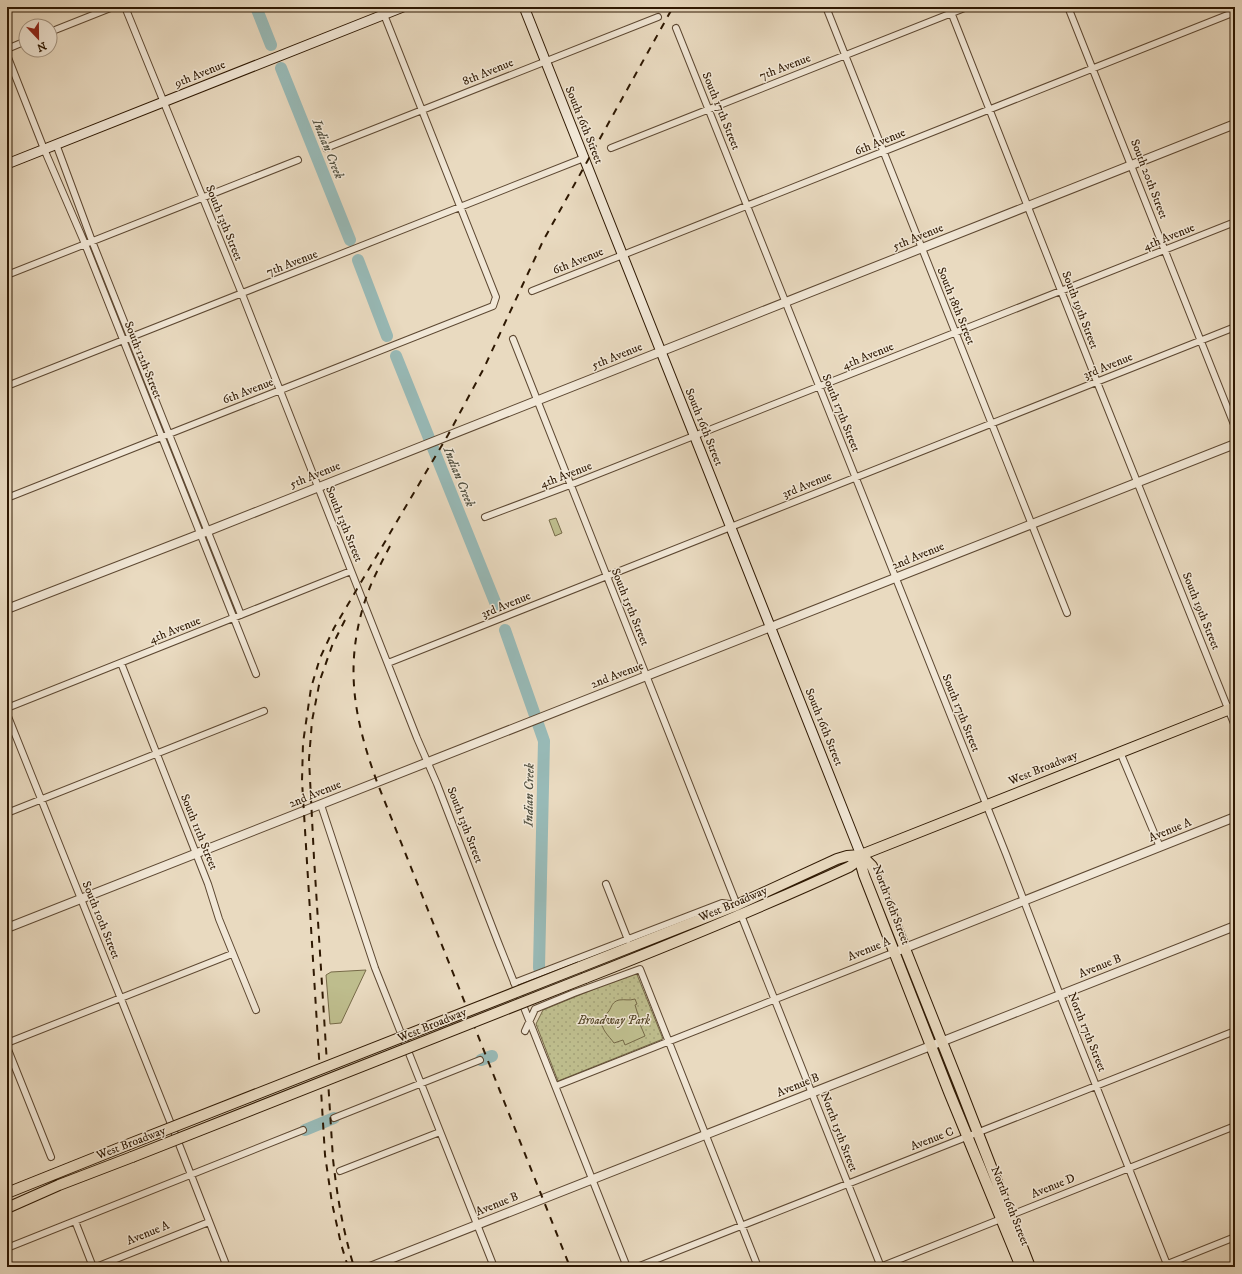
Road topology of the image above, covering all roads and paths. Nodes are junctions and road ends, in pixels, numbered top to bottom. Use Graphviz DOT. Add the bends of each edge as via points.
graph roads {
  1 [pos="113,7"];
  2 [pos="125,7"];
  3 [pos="403,7"];
  4 [pos="524,7"];
  5 [pos="826,7"];
  6 [pos="967,7"];
  7 [pos="1068,7"];
  8 [pos="950,10"];
  9 [pos="382,11"];
  10 [pos="1235,12"];
  11 [pos="658,17"];
  12 [pos="676,28"];
  13 [pos="58,29"];
  14 [pos="18,44"];
  15 [pos="7,49"];
  16 [pos="7,55"];
  17 [pos="845,55"];
  18 [pos="546,62"];
  19 [pos="1093,69"];
  20 [pos="164,102"];
  21 [pos="708,109"];
  22 [pos="989,110"];
  23 [pos="422,111"];
  24 [pos="1235,124"];
  25 [pos="56,144"];
  26 [pos="326,148"];
  27 [pos="611,148"];
  28 [pos="44,150"];
  29 [pos="883,152"];
  30 [pos="584,158"];
  31 [pos="298,160"];
  32 [pos="7,164"];
  33 [pos="1132,166"];
  34 [pos="202,197"];
  35 [pos="747,206"];
  36 [pos="1028,206"];
  37 [pos="460,208"];
  38 [pos="1235,222"];
  39 [pos="92,241"];
  40 [pos="85,244"];
  41 [pos="921,249"];
  42 [pos="1165,250"];
  43 [pos="623,255"];
  44 [pos="7,275"];
  45 [pos="532,291"];
  46 [pos="1061,291"];
  47 [pos="242,294"];
  48 [pos="785,302"];
  49 [pos="1235,327"];
  50 [pos="954,333"];
  51 [pos="132,337"];
  52 [pos="513,338"];
  53 [pos="123,340"];
  54 [pos="1200,341"];
  55 [pos="661,352"];
  56 [pos="1097,382"];
  57 [pos="7,386"];
  58 [pos="819,387"];
  59 [pos="279,391"];
  60 [pos="537,400"];
  61 [pos="990,424"];
  62 [pos="1235,427"];
  63 [pos="170,434"];
  64 [pos="695,436"];
  65 [pos="162,437"];
  66 [pos="1235,444"];
  67 [pos="855,478"];
  68 [pos="1137,482"];
  69 [pos="570,485"];
  70 [pos="318,487"];
  71 [pos="7,498"];
  72 [pos="485,517"];
  73 [pos="1031,524"];
  74 [pos="731,527"];
  75 [pos="204,532"];
  76 [pos="351,571"];
  77 [pos="607,577"];
  78 [pos="895,578"];
  79 [pos="7,609"];
  80 [pos="1066,613"];
  81 [pos="242,615"];
  82 [pos="234,618"];
  83 [pos="770,627"];
  84 [pos="120,663"];
  85 [pos="388,663"];
  86 [pos="256,674"];
  87 [pos="646,676"];
  88 [pos="7,708"];
  89 [pos="1232,708"];
  90 [pos="264,711"];
  91 [pos="7,714"];
  92 [pos="1235,726"];
  93 [pos="1120,752"];
  94 [pos="157,754"];
  95 [pos="428,762"];
  96 [pos="41,800"];
  97 [pos="322,804"];
  98 [pos="986,805"];
  99 [pos="7,813"];
  100 [pos="1235,817"];
  101 [pos="1160,847"];
  102 [pos="196,854"];
  103 [pos="861,855"];
  104 [pos="606,884"];
  105 [pos="81,899"];
  106 [pos="1024,901"];
  107 [pos="737,905"];
  108 [pos="741,915"];
  109 [pos="1235,926"];
  110 [pos="7,928"];
  111 [pos="628,940"];
  112 [pos="900,950"];
  113 [pos="232,954"];
  114 [pos="514,983"];
  115 [pos="1060,995"];
  116 [pos="121,998"];
  117 [pos="775,999"];
  118 [pos="256,1010"];
  119 [pos="530,1021"];
  120 [pos="1235,1031"];
  121 [pos="525,1032"];
  122 [pos="668,1041"];
  123 [pos="942,1041"];
  124 [pos="7,1043"];
  125 [pos="931,1046"];
  126 [pos="7,1047"];
  127 [pos="480,1060"];
  128 [pos="421,1084"];
  129 [pos="556,1086"];
  130 [pos="1096,1086"];
  131 [pos="812,1093"];
  132 [pos="334,1118"];
  133 [pos="1235,1126"];
  134 [pos="303,1130"];
  135 [pos="440,1132"];
  136 [pos="973,1134"];
  137 [pos="705,1135"];
  138 [pos="51,1157"];
  139 [pos="1129,1168"];
  140 [pos="340,1171"];
  141 [pos="191,1175"];
  142 [pos="592,1179"];
  143 [pos="848,1184"];
  144 [pos="7,1193"];
  145 [pos="7,1208"];
  146 [pos="1005,1217"];
  147 [pos="75,1221"];
  148 [pos="209,1222"];
  149 [pos="477,1225"];
  150 [pos="741,1226"];
  151 [pos="1235,1237"];
  152 [pos="7,1248"];
  153 [pos="1168,1266"];
  154 [pos="95,1267"];
  155 [pos="227,1267"];
  156 [pos="370,1267"];
  157 [pos="494,1267"];
  158 [pos="627,1267"];
  159 [pos="636,1267"];
  160 [pos="758,1267"];
  161 [pos="880,1267"];
  162 [pos="1021,1267"];
  163 [pos="1030,1267"];
  164 [pos="1160,1267"];
  1 -- 13 [label="street"];
  2 -- 20 [label="street, South 13th Street"];
  3 -- 9 [label="main road, 9th Avenue"];
  4 -- 18 [label="main road, South 16th Street"];
  5 -- 17 [label="street, South 18th Street"];
  6 -- 8 [label="street, 7th Avenue"];
  7 -- 19 [label="street, South 20th Street"];
  8 -- 17 [label="street, 7th Avenue"];
  8 -- 22 [label="street, South 19th Street"];
  9 -- 20 [label="main road, 9th Avenue"];
  9 -- 23 [label="street"];
  10 -- 19 [label="street, 6th Avenue"];
  11 -- 18 [label="street, 8th Avenue"];
  12 -- 21 [label="street, South 17th Street"];
  14 -- 15 [label="street"];
  16 -- 28 [label="street, South 12th Street"];
  17 -- 21 [label="street, 7th Avenue"];
  17 -- 29 [label="street, South 18th Street"];
  18 -- 23 [label="street, 8th Avenue"];
  18 -- 30 [label="main road, South 16th Street"];
  19 -- 22 [label="street, 6th Avenue"];
  19 -- 33 [label="street, South 20th Street"];
  20 -- 25 [label="main road, 9th Avenue"];
  20 -- 34 [label="street, South 13th Street"];
  21 -- 27 [label="street, 7th Avenue"];
  21 -- 35 [label="street, South 17th Street"];
  22 -- 29 [label="street, 6th Avenue"];
  22 -- 36 [label="street, South 19th Street"];
  23 -- 26 [label="street, 8th Avenue"];
  23 -- 37 [label="street"];
  24 -- 33 [label="street, 5th Avenue"];
  25 -- 28 [label="main road, 9th Avenue"];
  25 -- 39 [label="street"];
  28 -- 32 [label="main road, 9th Avenue"];
  28 -- 40 [label="street, South 12th Street"];
  29 -- 35 [label="street, 6th Avenue"];
  29 -- 41 [label="street, South 18th Street"];
  30 -- 37 [label="street, 7th Avenue"];
  30 -- 43 [label="main road, South 16th Street"];
  31 -- 34 [label="street"];
  33 -- 36 [label="street, 5th Avenue"];
  33 -- 42 [label="street, South 20th Street"];
  34 -- 39 [label="street"];
  34 -- 47 [label="street, South 13th Street"];
  35 -- 43 [label="street, 6th Avenue"];
  35 -- 48 [label="street, South 17th Street"];
  36 -- 41 [label="street, 5th Avenue"];
  36 -- 46 [label="street, South 19th Street"];
  37 -- 47 [label="street, 7th Avenue"];
  37 -- 59 [label="street, 6th Avenue" via="496,297 495,303 491,307"];
  38 -- 42 [label="street, 4th Avenue"];
  39 -- 40 [label="street"];
  39 -- 51 [label="street"];
  40 -- 44 [label="street"];
  40 -- 53 [label="street, South 12th Street"];
  41 -- 48 [label="street, 5th Avenue"];
  41 -- 50 [label="street, South 18th Street"];
  42 -- 46 [label="street, 4th Avenue"];
  42 -- 54 [label="street, South 20th Street"];
  43 -- 45 [label="street, 6th Avenue"];
  43 -- 55 [label="main road, South 16th Street"];
  46 -- 50 [label="street, 4th Avenue"];
  46 -- 56 [label="street, South 19th Street"];
  47 -- 51 [label="street, 7th Avenue"];
  47 -- 59 [label="street, South 13th Street"];
  48 -- 55 [label="street, 5th Avenue"];
  48 -- 58 [label="street, South 17th Street"];
  49 -- 54 [label="street, 3rd Avenue"];
  50 -- 58 [label="street, 4th Avenue"];
  50 -- 61 [label="street, South 18th Street"];
  51 -- 53 [label="street, 7th Avenue"];
  51 -- 63 [label="street"];
  52 -- 60 [label="street, South 15th Street"];
  53 -- 57 [label="street, 7th Avenue"];
  53 -- 65 [label="street, South 12th Street"];
  54 -- 56 [label="street, 3rd Avenue"];
  54 -- 62 [label="street, South 20th Street"];
  55 -- 60 [label="street, 5th Avenue"];
  55 -- 64 [label="main road, South 16th Street"];
  56 -- 61 [label="street, 3rd Avenue"];
  56 -- 68 [label="street, South 19th Street"];
  58 -- 64 [label="street, 4th Avenue"];
  58 -- 67 [label="street, South 17th Street"];
  59 -- 63 [label="street, 6th Avenue"];
  59 -- 70 [label="street, South 13th Street"];
  60 -- 69 [label="street, South 15th Street"];
  60 -- 70 [label="street, 5th Avenue"];
  61 -- 67 [label="street, 3rd Avenue"];
  61 -- 73 [label="street, South 18th Street"];
  63 -- 65 [label="street, 6th Avenue"];
  63 -- 75 [label="street"];
  64 -- 69 [label="street, 4th Avenue"];
  64 -- 74 [label="main road, South 16th Street"];
  65 -- 71 [label="street, 6th Avenue"];
  65 -- 75 [label="street, South 12th Street"];
  66 -- 68 [label="street, 2nd Avenue"];
  67 -- 74 [label="street, 3rd Avenue"];
  67 -- 78 [label="street, South 17th Street"];
  68 -- 73 [label="street, 2nd Avenue"];
  68 -- 89 [label="street, South 19th Street"];
  69 -- 72 [label="street, 4th Avenue"];
  69 -- 77 [label="street, South 15th Street"];
  70 -- 75 [label="street, 5th Avenue"];
  70 -- 76 [label="street, South 13th Street"];
  73 -- 78 [label="street, 2nd Avenue"];
  73 -- 80 [label="street, South 18th Street"];
  74 -- 77 [label="street, 3rd Avenue"];
  74 -- 83 [label="main road, South 16th Street"];
  75 -- 79 [label="street, 5th Avenue"];
  75 -- 81 [label="street, South 12th Street"];
  75 -- 82 [label="street, South 12th Street"];
  76 -- 81 [label="street, 4th Avenue"];
  76 -- 85 [label="street, South 13th Street"];
  77 -- 85 [label="street, 3rd Avenue"];
  77 -- 87 [label="street, South 15th Street"];
  78 -- 83 [label="street, 2nd Avenue"];
  78 -- 98 [label="street, South 17th Street"];
  81 -- 82 [label="street, 4th Avenue"];
  82 -- 84 [label="street, 4th Avenue"];
  82 -- 86 [label="street, South 12th Street"];
  83 -- 87 [label="street, 2nd Avenue"];
  83 -- 103 [label="main road, South 16th Street"];
  84 -- 88 [label="street, 4th Avenue"];
  84 -- 94 [label="street, South 11th Street"];
  85 -- 95 [label="street, South 13th Street"];
  87 -- 95 [label="street, 2nd Avenue"];
  87 -- 107 [label="street, South 15th Street"];
  89 -- 92 [label="street, South 19th Street"];
  89 -- 93 [label="main road, West Broadway"];
  90 -- 94 [label="street"];
  91 -- 96 [label="street, South 10th Street"];
  93 -- 98 [label="main road, West Broadway"];
  93 -- 101 [label="street"];
  94 -- 96 [label="street"];
  94 -- 102 [label="street, South 11th Street"];
  95 -- 97 [label="street, 2nd Avenue"];
  95 -- 114 [label="street, South 13th Street"];
  96 -- 99 [label="street"];
  96 -- 105 [label="street, South 10th Street"];
  97 -- 102 [label="street, 2nd Avenue"];
  97 -- 128 [label="street" via="375,968"];
  98 -- 103 [label="main road, West Broadway"];
  98 -- 106 [label="street, North 17th Street"];
  100 -- 101 [label="street, Avenue A"];
  101 -- 106 [label="street, Avenue A"];
  102 -- 105 [label="street, 2nd Avenue"];
  102 -- 113 [label="street, South 11th Street"];
  103 -- 107 [label="main road, West Broadway" via="837,859"];
  103 -- 108 [label="main road, West Broadway" via="849,867"];
  103 -- 112 [label="main road, North 16th Street" via="864,875"];
  104 -- 111 [label="street"];
  105 -- 110 [label="street, 2nd Avenue"];
  105 -- 116 [label="street, South 10th Street"];
  106 -- 112 [label="street, Avenue A"];
  106 -- 115 [label="street, North 17th Street"];
  107 -- 111 [label="street" via="722,903"];
  107 -- 144 [label="main road, West Broadway, bridge"];
  108 -- 117 [label="street, North 15th Street"];
  108 -- 145 [label="main road, West Broadway, bridge" via="59,1185"];
  109 -- 115 [label="street, Avenue B"];
  111 -- 114 [label="street"];
  112 -- 117 [label="street, Avenue A"];
  112 -- 123 [label="main road, North 16th Street"];
  112 -- 125 [label="main road, North 16th Street"];
  113 -- 116 [label="street"];
  113 -- 118 [label="street, South 11th Street"];
  114 -- 119 [label="street, South 13th Street"];
  115 -- 123 [label="street, Avenue B"];
  115 -- 130 [label="street, North 17th Street"];
  116 -- 124 [label="street"];
  116 -- 141 [label="street, South 10th Street"];
  117 -- 122 [label="street, Avenue A"];
  117 -- 131 [label="street, North 15th Street"];
  119 -- 121 [label="street"];
  119 -- 122 [label="street" via="535,1009 640,969"];
  119 -- 129 [label="street, South 13th Street"];
  120 -- 130 [label="street, Avenue C"];
  122 -- 129 [label="street, Avenue A"];
  122 -- 137 [label="street"];
  123 -- 125 [label="street, Avenue B"];
  123 -- 136 [label="main road, North 16th Street"];
  125 -- 131 [label="street, Avenue B"];
  125 -- 136 [label="main road, North 16th Street"];
  126 -- 138 [label="street"];
  127 -- 128 [label="street"];
  128 -- 132 [label="street"];
  128 -- 135 [label="street"];
  129 -- 142 [label="street, South 13th Street"];
  130 -- 136 [label="street, Avenue C"];
  130 -- 139 [label="street, North 17th Street"];
  131 -- 137 [label="street, Avenue B"];
  131 -- 143 [label="street, North 15th Street"];
  133 -- 139 [label="street, Avenue D"];
  134 -- 141 [label="street"];
  135 -- 140 [label="street"];
  135 -- 149 [label="street"];
  136 -- 143 [label="street, Avenue C"];
  136 -- 146 [label="main road, North 16th Street"];
  137 -- 142 [label="street, Avenue B"];
  137 -- 150 [label="street"];
  139 -- 146 [label="street, Avenue D"];
  139 -- 153 [label="street, North 17th Street"];
  141 -- 147 [label="street"];
  141 -- 148 [label="street, South 10th Street"];
  142 -- 149 [label="street, Avenue B"];
  142 -- 158 [label="street, South 13th Street"];
  143 -- 150 [label="street, Avenue C"];
  143 -- 161 [label="street, North 15th Street"];
  146 -- 161 [label="street, Avenue D"];
  146 -- 162 [label="main road, North 16th Street"];
  146 -- 163 [label="main road, North 16th Street"];
  147 -- 152 [label="street"];
  147 -- 154 [label="street"];
  148 -- 154 [label="street, Avenue A"];
  148 -- 155 [label="street, South 10th Street"];
  149 -- 156 [label="street, Avenue B"];
  149 -- 157 [label="street"];
  150 -- 159 [label="street, Avenue C"];
  150 -- 160 [label="street"];
  151 -- 153 [label="street"];
  153 -- 164 [label="street"];
}
